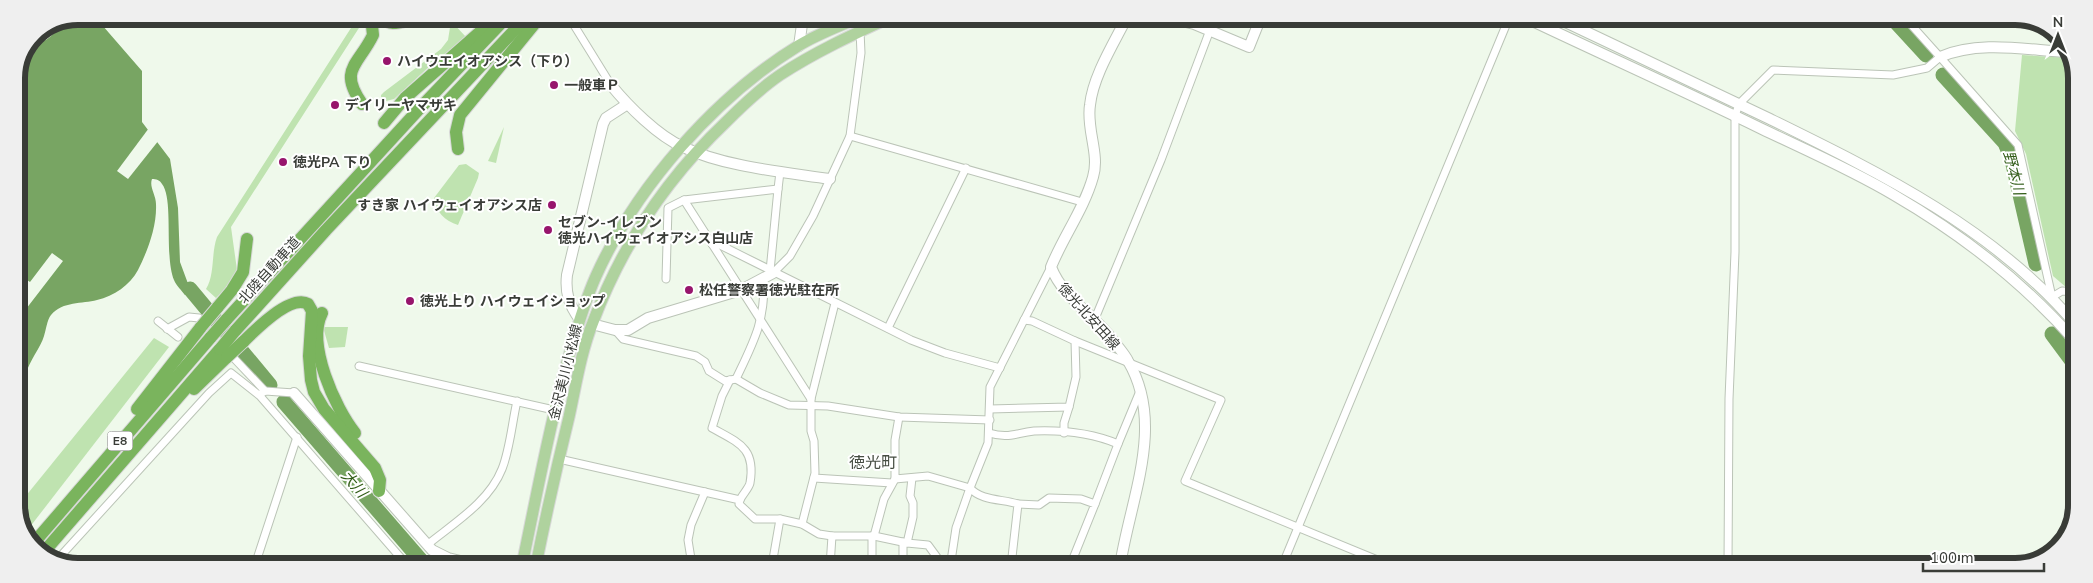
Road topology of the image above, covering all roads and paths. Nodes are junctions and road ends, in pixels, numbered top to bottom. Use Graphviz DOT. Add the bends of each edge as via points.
graph roads {
  1 [pos="372,25"];
  2 [pos="488,25"];
  3 [pos="499,25"];
  4 [pos="519,25"];
  5 [pos="534,25"];
  6 [pos="574,25"];
  7 [pos="801,25"];
  8 [pos="843,25"];
  9 [pos="873,25"];
  10 [pos="1123,25"];
  11 [pos="1193,25"];
  12 [pos="1258,25"];
  13 [pos="1506,25"];
  14 [pos="1541,25"];
  15 [pos="1572,25"];
  16 [pos="1911,25"];
  17 [pos="1210,30"];
  18 [pos="860,31"];
  19 [pos="799,46"];
  20 [pos="2033,50"];
  21 [pos="1940,56"];
  22 [pos="611,85"];
  23 [pos="362,104"];
  24 [pos="626,104"];
  25 [pos="1739,104"];
  26 [pos="1735,116"];
  27 [pos="384,123"];
  28 [pos="850,136"];
  29 [pos="681,147"];
  30 [pos="458,149"];
  31 [pos="695,152"];
  32 [pos="966,168"];
  33 [pos="780,172"];
  34 [pos="830,179"];
  35 [pos="778,189"];
  36 [pos="684,200"];
  37 [pos="1082,202"];
  38 [pos="247,239"];
  39 [pos="712,244"];
  40 [pos="1051,267"];
  41 [pos="769,274"];
  42 [pos="666,279"];
  43 [pos="741,290"];
  44 [pos="2068,291"];
  45 [pos="2052,297"];
  46 [pos="835,302"];
  47 [pos="322,313"];
  48 [pos="2068,316"];
  49 [pos="580,320"];
  50 [pos="1024,320"];
  51 [pos="158,321"];
  52 [pos="1094,321"];
  53 [pos="761,322"];
  54 [pos="592,324"];
  55 [pos="888,328"];
  56 [pos="167,329"];
  57 [pos="615,330"];
  58 [pos="2068,332"];
  59 [pos="178,337"];
  60 [pos="1075,341"];
  61 [pos="223,353"];
  62 [pos="1128,361"];
  63 [pos="359,366"];
  64 [pos="1000,368"];
  65 [pos="733,380"];
  66 [pos="1140,391"];
  67 [pos="262,393"];
  68 [pos="294,394"];
  69 [pos="517,401"];
  70 [pos="811,402"];
  71 [pos="1069,407"];
  72 [pos="990,409"];
  73 [pos="554,410"];
  74 [pos="899,417"];
  75 [pos="990,420"];
  76 [pos="989,433"];
  77 [pos="1064,433"];
  78 [pos="297,437"];
  79 [pos="1118,444"];
  80 [pos="559,460"];
  81 [pos="814,478"];
  82 [pos="912,478"];
  83 [pos="894,481"];
  84 [pos="970,488"];
  85 [pos="379,491"];
  86 [pos="705,492"];
  87 [pos="740,500"];
  88 [pos="1018,504"];
  89 [pos="1095,504"];
  90 [pos="63,507"];
  91 [pos="780,520"];
  92 [pos="802,524"];
  93 [pos="1298,528"];
  94 [pos="832,536"];
  95 [pos="873,536"];
  96 [pos="37,538"];
  97 [pos="905,542"];
  98 [pos="427,545"];
  99 [pos="48,548"];
  100 [pos="62,555"];
  101 [pos="258,558"];
  102 [pos="401,558"];
  103 [pos="450,558"];
  104 [pos="523,558"];
  105 [pos="538,558"];
  106 [pos="691,558"];
  107 [pos="773,558"];
  108 [pos="831,558"];
  109 [pos="872,558"];
  110 [pos="904,558"];
  111 [pos="938,558"];
  112 [pos="951,558"];
  113 [pos="1011,558"];
  114 [pos="1073,558"];
  115 [pos="1122,558"];
  116 [pos="1285,558"];
  117 [pos="1372,558"];
  118 [pos="1728,558"];
  1 -- 23 [label="highway" via="373,35 351,71 351,86"];
  2 -- 27 [label="highway" via="405,98"];
  3 -- 90 [label="highway, 北陸自動車道 / E8, bridge" via="226,320"];
  4 -- 61 [label="highway, 北陸自動車道 / E8, bridge" via="326,230 235,331"];
  5 -- 30 [label="highway" via="460,116 456,132"];
  6 -- 22 [label="street"];
  7 -- 19 [label="street"];
  8 -- 19 [label="main road, 金沢美川小松線"];
  9 -- 18 [label="main road, 金沢美川小松線"];
  10 -- 37 [label="street, 徳光北安田線" via="1102,68 1090,104 1094,176"];
  11 -- 17 [label="street"];
  12 -- 17 [label="street" via="1249,47"];
  13 -- 93 [label="street"];
  14 -- 26 [label="street"];
  15 -- 25 [label="street"];
  16 -- 21 [label="street"];
  17 -- 52 [label="street"];
  18 -- 28 [label="street" via="861,53"];
  18 -- 31 [label="main road, 金沢美川小松線" via="780,75 746,102"];
  19 -- 29 [label="main road, 金沢美川小松線" via="726,100"];
  20 -- 21 [label="street" via="1988,48"];
  21 -- 25 [label="street" via="1927,68 1893,75 1772,70"];
  21 -- 45 [label="street" via="2018,145"];
  22 -- 24 [label="street"];
  24 -- 29 [label="street"];
  24 -- 49 [label="street" via="606,118 603,124 567,275 565,288 571,307"];
  25 -- 26 [label="street"];
  25 -- 45 [label="street" via="1925,201 1996,249"];
  26 -- 58 [label="street" via="1892,194 1960,238 2004,271"];
  26 -- 118 [label="street"];
  28 -- 32 [label="street"];
  28 -- 34 [label="street"];
  29 -- 31 [label="street"];
  29 -- 49 [label="main road, 金沢美川小松線" via="631,211 596,276"];
  31 -- 33 [label="street"];
  31 -- 54 [label="main road, 金沢美川小松線" via="638,229 606,288"];
  32 -- 37 [label="street"];
  32 -- 55 [label="street"];
  33 -- 34 [label="street"];
  33 -- 35 [label="street"];
  34 -- 41 [label="street" via="790,256"];
  35 -- 36 [label="street"];
  35 -- 41 [label="street"];
  36 -- 39 [label="street"];
  36 -- 42 [label="street" via="668,208"];
  37 -- 40 [label="street, 徳光北安田線"];
  38 -- 90 [label="highway, bridge" via="243,272 232,290"];
  39 -- 41 [label="street" via="718,244"];
  39 -- 43 [label="street"];
  40 -- 50 [label="street"];
  40 -- 52 [label="street, 徳光北安田線" via="1062,288"];
  41 -- 43 [label="street"];
  41 -- 46 [label="street"];
  41 -- 53 [label="street"];
  43 -- 53 [label="street"];
  43 -- 57 [label="street" via="648,318 628,330"];
  44 -- 45 [label="street"];
  45 -- 48 [label="street"];
  46 -- 55 [label="street"];
  46 -- 70 [label="street"];
  47 -- 85 [label="highway" via="318,342 331,391 348,424 383,467 386,478"];
  49 -- 73 [label="main road, 金沢美川小松線"];
  50 -- 60 [label="street"];
  50 -- 64 [label="street"];
  51 -- 56 [label="street"];
  52 -- 62 [label="street, 徳光北安田線"];
  53 -- 65 [label="street"];
  53 -- 70 [label="street"];
  54 -- 57 [label="street"];
  54 -- 80 [label="main road, 金沢美川小松線"];
  55 -- 64 [label="street" via="945,353"];
  56 -- 59 [label="street"];
  56 -- 67 [label="street" via="189,317 199,318"];
  57 -- 65 [label="street" via="623,339 696,356 725,382"];
  60 -- 62 [label="street"];
  60 -- 71 [label="street" via="1076,377"];
  61 -- 85 [label="highway, bridge" via="243,342 290,304 299,301 308,304 312,311 309,356 314,392 324,409 375,468 380,480"];
  61 -- 99 [label="highway, 北陸自動車道 / E8"];
  62 -- 66 [label="street, 徳光北安田線"];
  62 -- 93 [label="street" via="1221,400 1185,481"];
  63 -- 69 [label="street"];
  64 -- 72 [label="street" via="990,387"];
  65 -- 70 [label="street" via="789,405"];
  65 -- 87 [label="street" via="722,396 712,428 735,440 752,461 750,483"];
  66 -- 79 [label="street"];
  66 -- 115 [label="street, 徳光北安田線" via="1146,435"];
  67 -- 68 [label="street"];
  67 -- 78 [label="street"];
  67 -- 100 [label="street" via="231,373"];
  68 -- 85 [label="street"];
  69 -- 73 [label="street"];
  69 -- 98 [label="street" via="503,467 496,482 473,508"];
  70 -- 74 [label="street"];
  70 -- 81 [label="street"];
  71 -- 72 [label="street"];
  71 -- 77 [label="street"];
  72 -- 75 [label="street"];
  73 -- 104 [label="main road, 金沢美川小松線"];
  74 -- 75 [label="street"];
  74 -- 83 [label="street"];
  75 -- 76 [label="street"];
  76 -- 77 [label="street" via="1013,436 1036,431"];
  76 -- 84 [label="street"];
  77 -- 79 [label="street" via="1098,436"];
  78 -- 101 [label="street"];
  78 -- 102 [label="street"];
  79 -- 89 [label="street"];
  80 -- 86 [label="street"];
  80 -- 105 [label="main road, 金沢美川小松線"];
  81 -- 83 [label="street"];
  81 -- 92 [label="street"];
  82 -- 83 [label="street"];
  82 -- 84 [label="street" via="928,476"];
  82 -- 97 [label="street" via="913,516"];
  83 -- 95 [label="street" via="884,499"];
  84 -- 88 [label="street" via="992,500 1003,499"];
  84 -- 112 [label="street" via="956,528"];
  85 -- 98 [label="street"];
  86 -- 87 [label="street"];
  86 -- 106 [label="street" via="691,525 688,540"];
  87 -- 91 [label="street" via="739,504 755,519"];
  88 -- 89 [label="street" via="1039,506 1049,498 1081,499"];
  88 -- 113 [label="street"];
  89 -- 114 [label="street"];
  90 -- 96 [label="highway, 北陸自動車道 / E8"];
  91 -- 92 [label="street"];
  91 -- 107 [label="street"];
  92 -- 94 [label="street" via="819,534"];
  93 -- 116 [label="street"];
  93 -- 117 [label="street"];
  94 -- 95 [label="street"];
  94 -- 108 [label="street"];
  95 -- 97 [label="street"];
  95 -- 109 [label="street"];
  97 -- 110 [label="street"];
  97 -- 111 [label="street" via="928,545"];
  98 -- 103 [label="street" via="439,555"];
}
